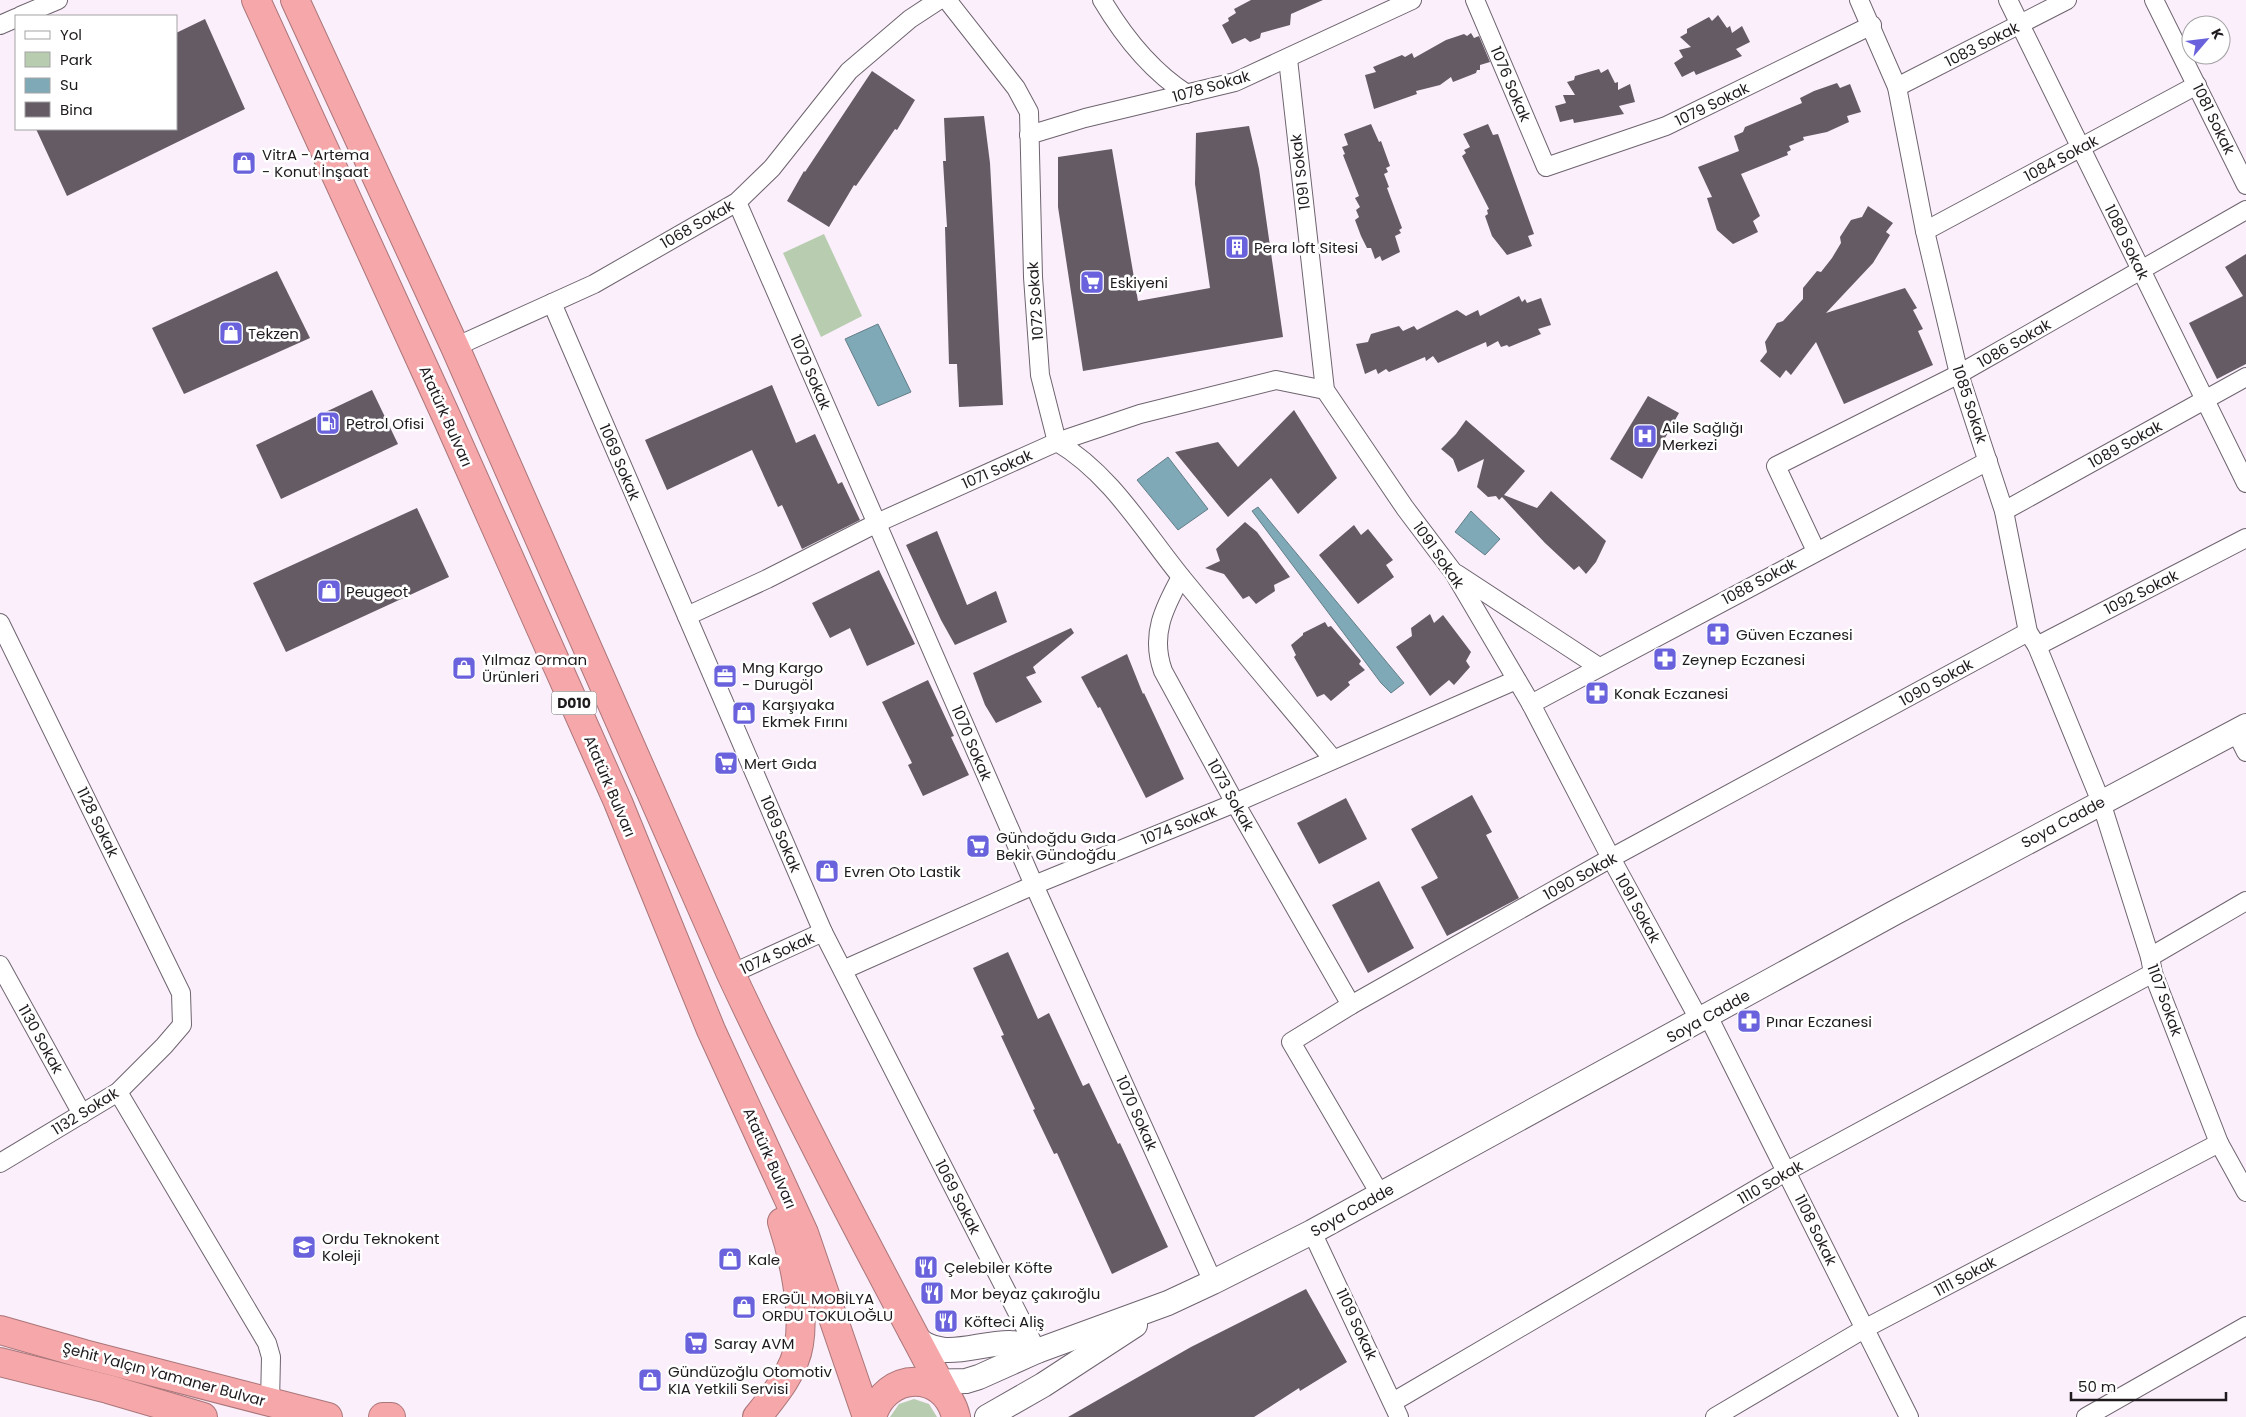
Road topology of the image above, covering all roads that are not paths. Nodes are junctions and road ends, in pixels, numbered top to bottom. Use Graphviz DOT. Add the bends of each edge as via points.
graph roads {
  1 [pos="58,0"];
  2 [pos="256,0"];
  3 [pos="295,0"];
  4 [pos="939,0"];
  5 [pos="947,0"];
  6 [pos="1102,0"];
  7 [pos="1412,0"];
  8 [pos="1475,0"];
  9 [pos="1859,0"];
  10 [pos="2008,0"];
  11 [pos="2067,0"];
  12 [pos="2154,0"];
  13 [pos="22,15"];
  14 [pos="15,18"];
  15 [pos="2021,24"];
  16 [pos="0,26"];
  17 [pos="1872,26"];
  18 [pos="1288,59"];
  19 [pos="2196,85"];
  20 [pos="1897,87"];
  21 [pos="1187,94"];
  22 [pos="1029,135"];
  23 [pos="2081,147"];
  24 [pos="1546,168"];
  25 [pos="2246,185"];
  26 [pos="737,202"];
  27 [pos="2246,210"];
  28 [pos="1925,231"];
  29 [pos="2141,270"];
  30 [pos="552,303"];
  31 [pos="454,347"];
  32 [pos="1959,374"];
  33 [pos="2246,377"];
  34 [pos="1325,390"];
  35 [pos="2204,400"];
  36 [pos="1057,442"];
  37 [pos="1988,461"];
  38 [pos="2246,483"];
  39 [pos="2004,511"];
  40 [pos="877,523"];
  41 [pos="2246,538"];
  42 [pos="1816,551"];
  43 [pos="1454,573"];
  44 [pos="1181,577"];
  45 [pos="687,616"];
  46 [pos="0,624"];
  47 [pos="2032,639"];
  48 [pos="1599,667"];
  49 [pos="1516,680"];
  50 [pos="1531,704"];
  51 [pos="2243,736"];
  52 [pos="1333,759"];
  53 [pos="1235,802"];
  54 [pos="2101,802"];
  55 [pos="1611,858"];
  56 [pos="1034,885"];
  57 [pos="2246,901"];
  58 [pos="823,932"];
  59 [pos="0,965"];
  60 [pos="2152,965"];
  61 [pos="843,970"];
  62 [pos="731,974"];
  63 [pos="1350,1005"];
  64 [pos="1704,1019"];
  65 [pos="182,1025"];
  66 [pos="737,1087"];
  67 [pos="118,1092"];
  68 [pos="82,1114"];
  69 [pos="2219,1143"];
  70 [pos="0,1163"];
  71 [pos="1787,1171"];
  72 [pos="2246,1192"];
  73 [pos="1380,1194"];
  74 [pos="1312,1232"];
  75 [pos="1213,1282"];
  76 [pos="1168,1303"];
  77 [pos="2246,1326"];
  78 [pos="0,1330"];
  79 [pos="1864,1330"];
  80 [pos="911,1333"];
  81 [pos="1037,1351"];
  82 [pos="0,1362"];
  83 [pos="940,1394"];
  84 [pos="270,1403"];
  85 [pos="865,1410"];
  86 [pos="1396,1410"];
  87 [pos="203,1417"];
  88 [pos="328,1417"];
  89 [pos="383,1417"];
  90 [pos="391,1417"];
  91 [pos="757,1417"];
  92 [pos="988,1417"];
  93 [pos="1715,1417"];
  94 [pos="1910,1417"];
  95 [pos="2086,1417"];
  1 -- 13 [label="street"];
  2 -- 66 [label="highway, Atatürk Bulvarı / D010" via="614,793"];
  3 -- 31 [label="highway, D010"];
  4 -- 26 [label="street, 1068 Sokak" via="910,19 849,71 772,168"];
  5 -- 22 [label="street, 1072 Sokak" via="1016,88 1029,112"];
  6 -- 21 [label="street" via="1142,57 1168,82"];
  7 -- 18 [label="street, 1078 Sokak"];
  8 -- 24 [label="street, 1076 Sokak"];
  9 -- 17 [label="street, 1085 Sokak"];
  10 -- 15 [label="street, 1080 Sokak"];
  11 -- 15 [label="street, 1083 Sokak"];
  12 -- 19 [label="street, 1081 Sokak"];
  14 -- 16 [label="street"];
  15 -- 20 [label="street, 1083 Sokak"];
  15 -- 23 [label="street, 1080 Sokak"];
  17 -- 20 [label="street, 1085 Sokak"];
  17 -- 24 [label="street, 1079 Sokak" via="1666,126"];
  18 -- 21 [label="street, 1078 Sokak" via="1235,82"];
  18 -- 34 [label="street, 1091 Sokak"];
  19 -- 23 [label="street, 1084 Sokak"];
  19 -- 25 [label="street, 1081 Sokak"];
  20 -- 28 [label="street, 1085 Sokak"];
  21 -- 22 [label="street, 1078 Sokak" via="1084,118"];
  22 -- 36 [label="street, 1072 Sokak" via="1033,278 1040,375"];
  23 -- 28 [label="street, 1084 Sokak"];
  23 -- 29 [label="street, 1080 Sokak"];
  26 -- 30 [label="street, 1068 Sokak" via="594,284"];
  26 -- 40 [label="street, 1070 Sokak"];
  27 -- 29 [label="street, 1086 Sokak"];
  28 -- 32 [label="street, 1085 Sokak"];
  29 -- 32 [label="street, 1086 Sokak"];
  29 -- 35 [label="street, 1080 Sokak"];
  30 -- 31 [label="street, 1068 Sokak"];
  30 -- 45 [label="street, 1069 Sokak"];
  31 -- 62 [label="highway, D010"];
  32 -- 37 [label="street, 1085 Sokak"];
  32 -- 42 [label="street, 1086 Sokak" via="1776,466"];
  33 -- 35 [label="street, 1089 Sokak"];
  34 -- 36 [label="street, 1071 Sokak" via="1276,380 1140,414"];
  34 -- 43 [label="street, 1091 Sokak"];
  35 -- 38 [label="street, 1080 Sokak"];
  35 -- 39 [label="street, 1089 Sokak"];
  36 -- 40 [label="street, 1071 Sokak"];
  36 -- 44 [label="street" via="1077,454 1114,489"];
  37 -- 39 [label="street, 1085 Sokak"];
  37 -- 42 [label="street, 1088 Sokak"];
  39 -- 47 [label="street, 1085 Sokak"];
  40 -- 45 [label="street, 1071 Sokak"];
  40 -- 56 [label="street, 1070 Sokak"];
  41 -- 47 [label="street, 1092 Sokak"];
  42 -- 48 [label="street, 1088 Sokak"];
  43 -- 48 [label="street"];
  43 -- 49 [label="street, 1091 Sokak"];
  44 -- 52 [label="street"];
  44 -- 53 [label="street, 1073 Sokak" via="1164,608 1158,631 1157,655"];
  45 -- 58 [label="street, 1069 Sokak"];
  46 -- 65 [label="street, 1128 Sokak" via="181,993"];
  47 -- 54 [label="street, 1085 Sokak"];
  47 -- 55 [label="street, 1090 Sokak"];
  48 -- 50 [label="street, 1088 Sokak"];
  49 -- 50 [label="street, 1091 Sokak"];
  49 -- 52 [label="street, 1074 Sokak"];
  50 -- 55 [label="street, 1091 Sokak"];
  51 -- 54 [label="main road, Soya Cadde"];
  52 -- 53 [label="street, 1074 Sokak"];
  53 -- 56 [label="street, 1074 Sokak"];
  53 -- 63 [label="street, 1073 Sokak"];
  54 -- 60 [label="street, 1107 Sokak"];
  54 -- 64 [label="main road, Soya Cadde"];
  55 -- 63 [label="street, 1090 Sokak"];
  55 -- 64 [label="street, 1091 Sokak"];
  56 -- 61 [label="street, 1074 Sokak"];
  56 -- 75 [label="street, 1070 Sokak"];
  57 -- 60 [label="street, 1110 Sokak"];
  58 -- 61 [label="street, 1069 Sokak"];
  58 -- 62 [label="street, 1074 Sokak"];
  59 -- 68 [label="street, 1130 Sokak"];
  60 -- 69 [label="street, 1107 Sokak"];
  60 -- 71 [label="street, 1110 Sokak"];
  61 -- 81 [label="street, 1069 Sokak"];
  62 -- 80 [label="highway, D010"];
  63 -- 73 [label="street, 1090 Sokak" via="1291,1042"];
  64 -- 71 [label="street, 1108 Sokak"];
  64 -- 73 [label="main road, Soya Cadde"];
  65 -- 67 [label="street, 1132 Sokak"];
  66 -- 85 [label="highway, Atatürk Bulvarı / D010" via="804,1233"];
  66 -- 91 [label="highway" via="790,1248 799,1305 799,1343 794,1362 775,1395"];
  67 -- 68 [label="street, 1132 Sokak"];
  67 -- 84 [label="street" via="267,1343 271,1357"];
  68 -- 70 [label="street, 1132 Sokak"];
  69 -- 72 [label="street, 1107 Sokak"];
  69 -- 79 [label="street, 1111 Sokak"];
  71 -- 79 [label="street, 1108 Sokak"];
  71 -- 86 [label="street, 1110 Sokak"];
  73 -- 74 [label="main road, Soya Cadde"];
  74 -- 75 [label="main road, Soya Cadde"];
  74 -- 86 [label="street, 1109 Sokak"];
  75 -- 76 [label="main road, Soya Cadde"];
  76 -- 81 [label="main road, Soya Cadde"];
  76 -- 92 [label="main road, Soya Cadde" via="1044,1386"];
  77 -- 95 [label="street"];
  78 -- 84 [label="highway, Şehit Yalçın Yamaner Bulvar"];
  79 -- 93 [label="street, 1111 Sokak"];
  79 -- 94 [label="street, 1108 Sokak"];
  80 -- 81 [label="main road" via="937,1350 1013,1343"];
  80 -- 83 [label="highway, D010"];
  81 -- 83 [label="main road, Soya Cadde"];
  82 -- 87 [label="highway, Şehit Yalçın Yamaner Bulvar"];
  83 -- 85 [label="highway" via="908,1382 894,1386"];
  84 -- 88 [label="highway, Şehit Yalçın Yamaner Bulvar"];
  89 -- 90 [label="highway"];
}
